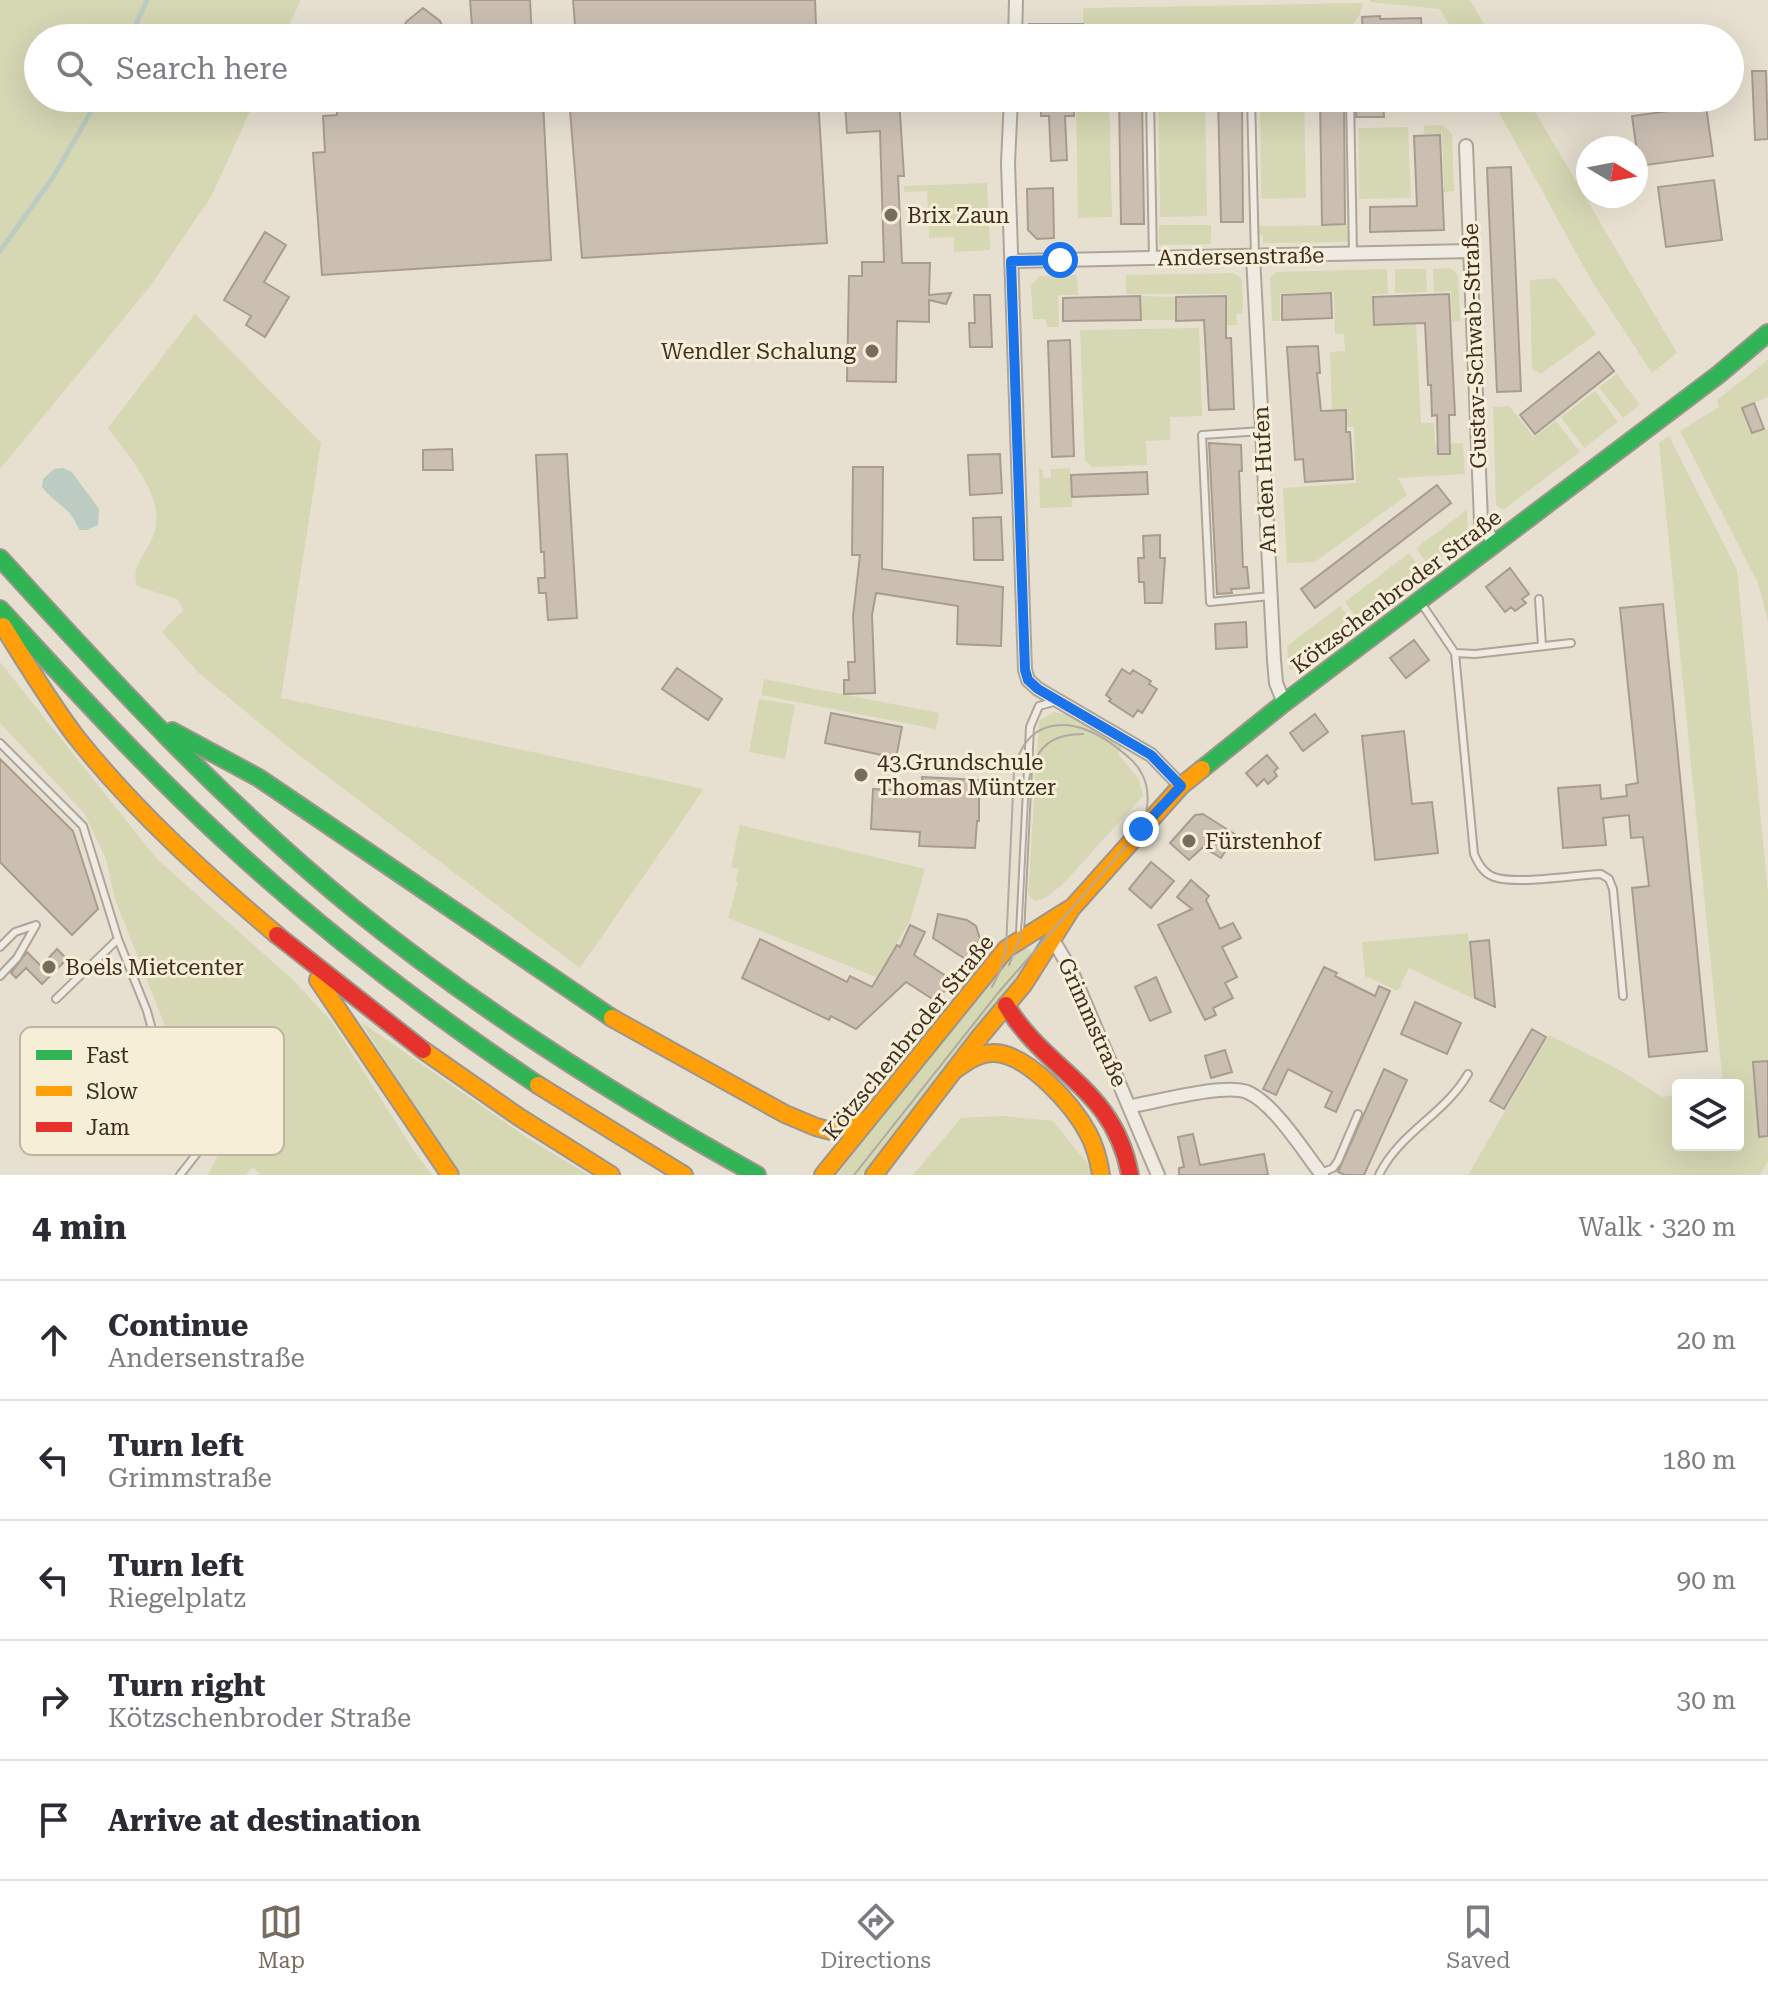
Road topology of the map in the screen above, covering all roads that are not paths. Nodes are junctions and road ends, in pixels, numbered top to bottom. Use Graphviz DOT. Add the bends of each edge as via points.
graph roads {
  1 [pos="1016,0"];
  2 [pos="1015,24"];
  3 [pos="1010,112"];
  4 [pos="1150,112"];
  5 [pos="1251,112"];
  6 [pos="1350,112"];
  7 [pos="1466,146"];
  8 [pos="1471,251"];
  9 [pos="1353,253"];
  10 [pos="1254,256"];
  11 [pos="1153,258"];
  12 [pos="1011,261"];
  13 [pos="1768,333"];
  14 [pos="1262,431"];
  15 [pos="1494,543"];
  16 [pos="0,558"];
  17 [pos="1271,596"];
  18 [pos="1539,599"];
  19 [pos="1419,600"];
  20 [pos="0,609"];
  21 [pos="0,623"];
  22 [pos="1571,643"];
  23 [pos="1542,646"];
  24 [pos="1455,653"];
  25 [pos="1060,700"];
  26 [pos="1284,703"];
  27 [pos="152,720"];
  28 [pos="0,743"];
  29 [pos="1181,786"];
  30 [pos="1072,908"];
  31 [pos="1040,926"];
  32 [pos="1020,938"];
  33 [pos="118,939"];
  34 [pos="1053,940"];
  35 [pos="0,947"];
  36 [pos="295,951"];
  37 [pos="0,976"];
  38 [pos="1623,996"];
  39 [pos="56,999"];
  40 [pos="1006,1005"];
  41 [pos="151,1027"];
  42 [pos="955,1070"];
  43 [pos="1468,1074"];
  44 [pos="1131,1106"];
  45 [pos="1358,1114"];
  46 [pos="867,1120"];
  47 [pos="196,1155"];
  48 [pos="1321,1174"];
  49 [pos="180,1175"];
  50 [pos="450,1175"];
  51 [pos="611,1175"];
  52 [pos="684,1175"];
  53 [pos="757,1175"];
  54 [pos="823,1175"];
  55 [pos="874,1175"];
  56 [pos="1101,1175"];
  57 [pos="1130,1175"];
  58 [pos="1158,1175"];
  59 [pos="1379,1175"];
  1 -- 2 [label="street"];
  3 -- 12 [label="street"];
  4 -- 11 [label="lane"];
  5 -- 10 [label="lane"];
  6 -- 9 [label="lane"];
  7 -- 8 [label="street, Gustav-Schwab-Straße"];
  8 -- 9 [label="street, Andersenstraße"];
  8 -- 15 [label="street, Gustav-Schwab-Straße" via="1481,522"];
  9 -- 10 [label="street, Andersenstraße"];
  10 -- 11 [label="street, Andersenstraße"];
  10 -- 14 [label="street, An den Hufen"];
  11 -- 12 [label="street, Andersenstraße"];
  12 -- 25 [label="street" via="1025,670 1038,689"];
  13 -- 15 [label="main road, Kötzschenbroder Straße"];
  14 -- 17 [label="street, An den Hufen"];
  14 -- 17 [label="lane" via="1202,435 1210,602"];
  15 -- 19 [label="main road, Kötzschenbroder Straße"];
  16 -- 27 [label="main road"];
  17 -- 26 [label="street, An den Hufen" via="1276,683"];
  18 -- 23 [label="lane"];
  19 -- 24 [label="lane"];
  19 -- 26 [label="main road, Kötzschenbroder Straße"];
  20 -- 52 [label="main road" via="172,791 341,941 527,1079"];
  21 -- 36 [label="main road" via="86,749 122,790 201,870"];
  22 -- 23 [label="lane"];
  23 -- 24 [label="lane"];
  24 -- 38 [label="lane" via="1474,854 1491,876 1510,880 1601,874 1609,879"];
  25 -- 29 [label="street" via="1151,755"];
  25 -- 32 [label="lane" via="1039,706 1030,727"];
  26 -- 29 [label="main road, Kötzschenbroder Straße"];
  27 -- 46 [label="main road" via="259,778 620,1024 816,1127 831,1131"];
  27 -- 53 [label="main road" via="269,834 404,948 571,1065"];
  28 -- 33 [label="lane" via="83,826"];
  29 -- 30 [label="main road, Kötzschenbroder Straße"];
  30 -- 31 [label="main road, Kötzschenbroder Straße"];
  30 -- 34 [label="main road, Kötzschenbroder Straße"];
  31 -- 32 [label="main road, Kötzschenbroder Straße"];
  31 -- 34 [label="lane"];
  32 -- 46 [label="main road, Kötzschenbroder Straße" via="990,967"];
  33 -- 39 [label="lane"];
  33 -- 41 [label="lane"];
  34 -- 40 [label="main road, Kötzschenbroder Straße"];
  34 -- 44 [label="street, Grimmstraße"];
  35 -- 37 [label="lane" via="15,932 36,925"];
  36 -- 50 [label="main road"];
  36 -- 51 [label="main road" via="452,1072"];
  40 -- 42 [label="main road, Kötzschenbroder Straße"];
  40 -- 57 [label="main road" via="1019,1027 1096,1099 1126,1153"];
  42 -- 55 [label="main road, Kötzschenbroder Straße"];
  42 -- 56 [label="main road" via="988,1054 1022,1063 1081,1122 1095,1147"];
  43 -- 59 [label="lane" via="1456,1094 1389,1154"];
  44 -- 48 [label="street, Grimmstraße" via="1217,1091 1247,1092 1270,1108"];
  44 -- 58 [label="street, Grimmstraße"];
  45 -- 48 [label="lane" via="1338,1161"];
  46 -- 54 [label="main road, Kötzschenbroder Straße"];
  47 -- 49 [label="lane"];
}
